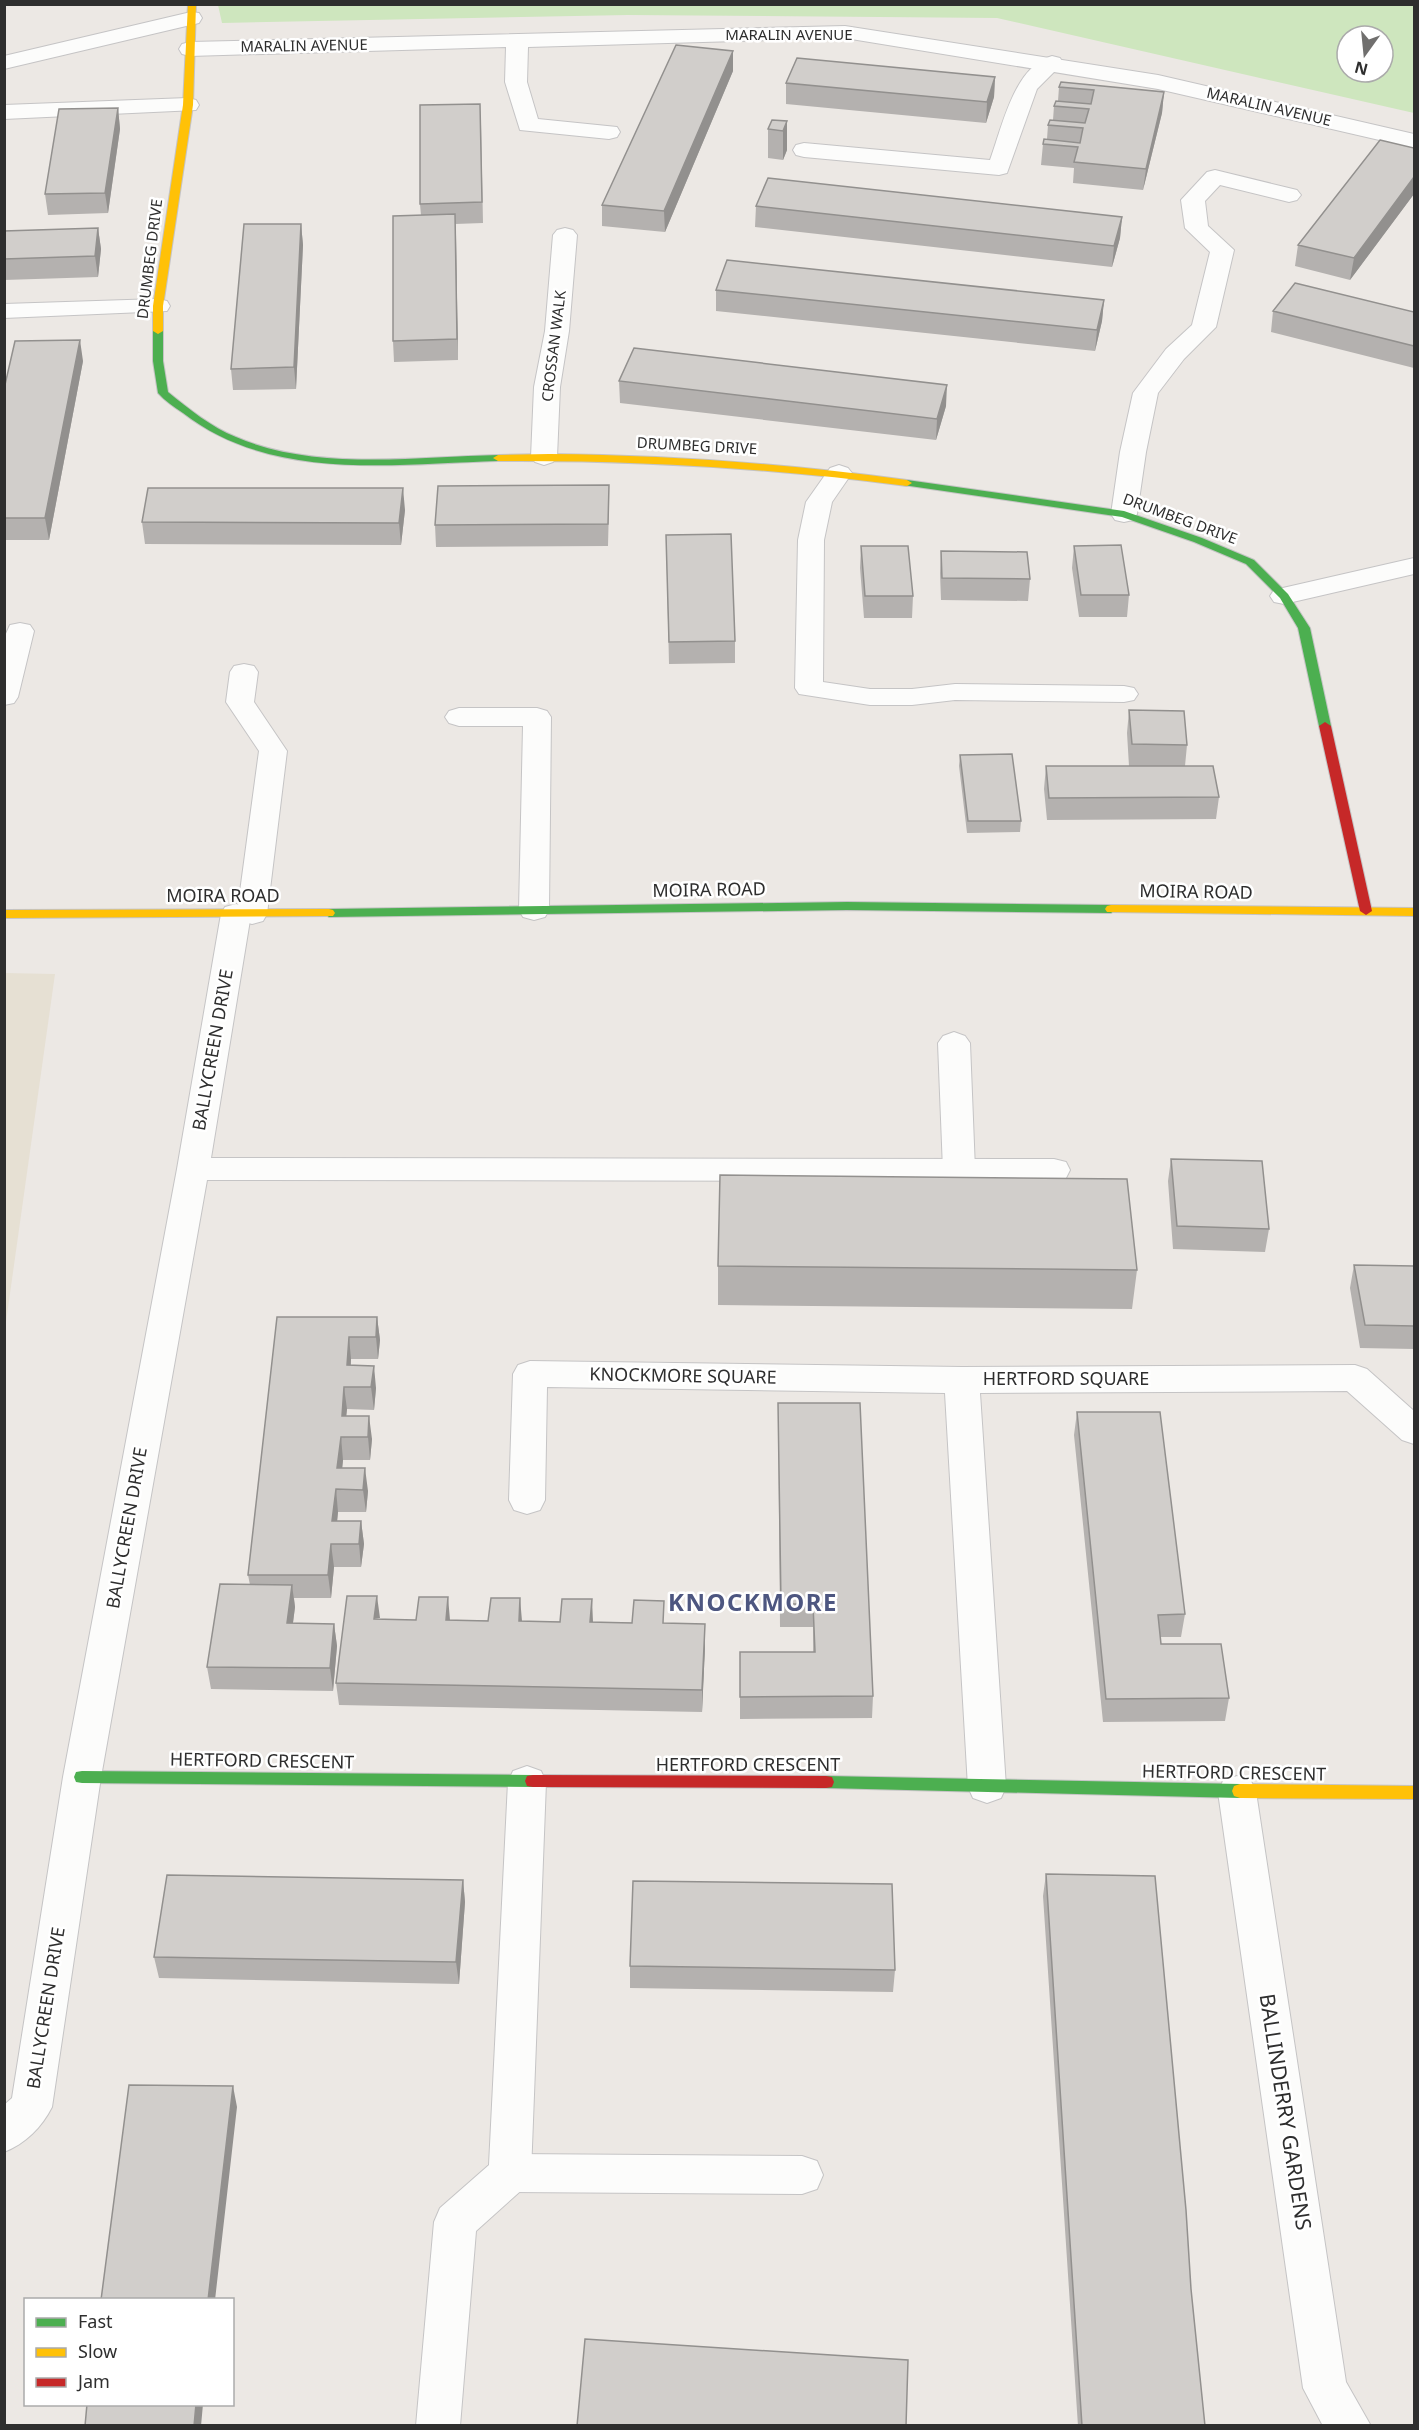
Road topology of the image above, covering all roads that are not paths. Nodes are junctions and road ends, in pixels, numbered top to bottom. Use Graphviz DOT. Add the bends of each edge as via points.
graph roads {
  1 [pos="192,11"];
  2 [pos="517,40"];
  3 [pos="190,49"];
  4 [pos="4,63"];
  5 [pos="1052,63"];
  6 [pos="188,105"];
  7 [pos="4,112"];
  8 [pos="609,132"];
  9 [pos="1414,141"];
  10 [pos="804,150"];
  11 [pos="1289,195"];
  12 [pos="565,235"];
  13 [pos="158,306"];
  14 [pos="4,311"];
  15 [pos="544,457"];
  16 [pos="839,473"];
  17 [pos="1124,514"];
  18 [pos="1414,566"];
  19 [pos="1284,596"];
  20 [pos="20,631"];
  21 [pos="244,672"];
  22 [pos="1124,694"];
  23 [pos="4,697"];
  24 [pos="459,717"];
  25 [pos="534,910"];
  26 [pos="1366,911"];
  27 [pos="1414,912"];
  28 [pos="4,914"];
  29 [pos="244,914"];
  30 [pos="954,1043"];
  31 [pos="193,1169"];
  32 [pos="959,1170"];
  33 [pos="1054,1170"];
  34 [pos="962,1380"];
  35 [pos="1414,1431"];
  36 [pos="527,1500"];
  37 [pos="82,1777"];
  38 [pos="527,1782"];
  39 [pos="987,1787"];
  40 [pos="1237,1792"];
  41 [pos="1414,1792"];
  42 [pos="4,2133"];
  43 [pos="510,2173"];
  44 [pos="802,2175"];
  45 [pos="438,2426"];
  46 [pos="1349,2426"];
  1 -- 3 [label="main road, DRUMBEG DRIVE"];
  1 -- 4 [label="street"];
  2 -- 3 [label="street, MARALIN AVENUE"];
  2 -- 5 [label="street, MARALIN AVENUE" via="845,32"];
  2 -- 8 [label="street" via="516,82 528,125"];
  3 -- 6 [label="main road, DRUMBEG DRIVE"];
  5 -- 9 [label="street, MARALIN AVENUE" via="1158,82"];
  5 -- 10 [label="street" via="1027,87 999,168"];
  6 -- 7 [label="street"];
  6 -- 13 [label="main road, DRUMBEG DRIVE"];
  11 -- 17 [label="street" via="1215,177 1193,200 1197,228 1222,250 1204,327 1175,354 1146,393"];
  12 -- 15 [label="street, CROSSAN WALK" via="557,331 547,387"];
  13 -- 14 [label="street"];
  13 -- 15 [label="main road, DRUMBEG DRIVE" via="163,393 198,421 242,444 288,457"];
  15 -- 16 [label="main road, DRUMBEG DRIVE" via="698,461"];
  16 -- 17 [label="main road, DRUMBEG DRIVE"];
  16 -- 22 [label="street" via="819,502 811,540 809,688 870,697 955,692"];
  17 -- 19 [label="main road, DRUMBEG DRIVE" via="1250,562"];
  18 -- 19 [label="street"];
  19 -- 26 [label="main road, DRUMBEG DRIVE" via="1304,628"];
  20 -- 23 [label="street"];
  21 -- 29 [label="street, BALLYCREEN DRIVE" via="240,702 273,751"];
  24 -- 25 [label="street" via="537,717"];
  25 -- 26 [label="main road, MOIRA ROAD" via="855,906"];
  25 -- 29 [label="main road, MOIRA ROAD"];
  26 -- 27 [label="main road, MOIRA ROAD"];
  28 -- 29 [label="main road, MOIRA ROAD"];
  29 -- 31 [label="street, BALLYCREEN DRIVE"];
  30 -- 32 [label="street"];
  31 -- 32 [label="street"];
  31 -- 37 [label="street, BALLYCREEN DRIVE"];
  32 -- 33 [label="street"];
  34 -- 35 [label="street, HERTFORD SQUARE" via="1355,1378"];
  34 -- 36 [label="street, KNOCKMORE SQUARE" via="530,1374"];
  34 -- 39 [label="street, HERTFORD SQUARE"];
  37 -- 38 [label="main road, HERTFORD CRESCENT"];
  37 -- 42 [label="street, BALLYCREEN DRIVE" via="31,2107"];
  38 -- 39 [label="main road, HERTFORD CRESCENT"];
  38 -- 43 [label="street"];
  39 -- 40 [label="main road, HERTFORD CRESCENT"];
  40 -- 41 [label="main road, HERTFORD CRESCENT"];
  40 -- 46 [label="street, BALLINDERRY GARDENS" via="1325,2388"];
  43 -- 44 [label="street"];
  43 -- 45 [label="street" via="455,2222"];
}
